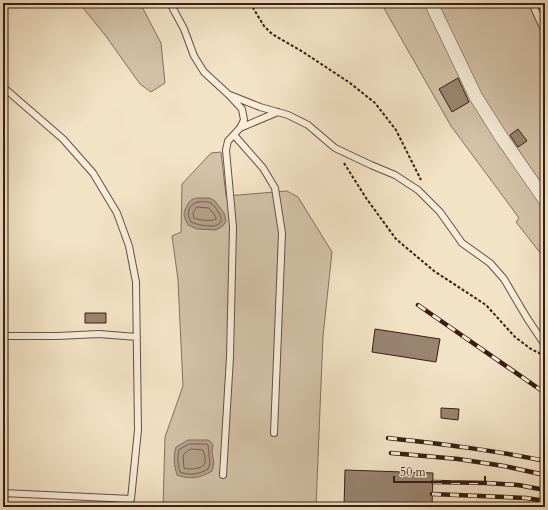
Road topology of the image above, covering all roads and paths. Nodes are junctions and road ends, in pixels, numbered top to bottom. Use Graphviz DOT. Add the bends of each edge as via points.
graph roads {
  1 [pos="170,3"];
  2 [pos="250,3"];
  3 [pos="430,3"];
  4 [pos="532,3"];
  5 [pos="545,32"];
  6 [pos="3,87"];
  7 [pos="229,94"];
  8 [pos="278,112"];
  9 [pos="240,128"];
  10 [pos="234,135"];
  11 [pos="335,148"];
  12 [pos="423,184"];
  13 [pos="545,200"];
  14 [pos="3,336"];
  15 [pos="136,336"];
  16 [pos="545,345"];
  17 [pos="545,356"];
  18 [pos="274,433"];
  19 [pos="223,475"];
  20 [pos="3,493"];
  1 -- 7 [label="lane" via="204,72"];
  2 -- 12 [label="path" via="272,34 350,83 375,103 396,130"];
  3 -- 13 [label="street" via="476,97"];
  4 -- 5 [label="lane"];
  6 -- 15 [label="lane" via="63,138 93,173 117,213 129,246 136,282"];
  7 -- 8 [label="lane"];
  7 -- 9 [label="lane" via="242,109 244,120"];
  8 -- 9 [label="lane"];
  8 -- 11 [label="lane" via="308,125"];
  9 -- 10 [label="lane"];
  10 -- 18 [label="lane" via="263,168 275,188 282,233"];
  10 -- 19 [label="lane" via="228,141 226,150 233,227 230,357"];
  11 -- 16 [label="lane" via="395,174 418,190 440,212 462,243 490,263 504,279"];
  11 -- 17 [label="path" via="366,198 396,239 434,271 486,305 515,338"];
  14 -- 15 [label="lane"];
  15 -- 20 [label="lane" via="138,430 131,499"];
}
